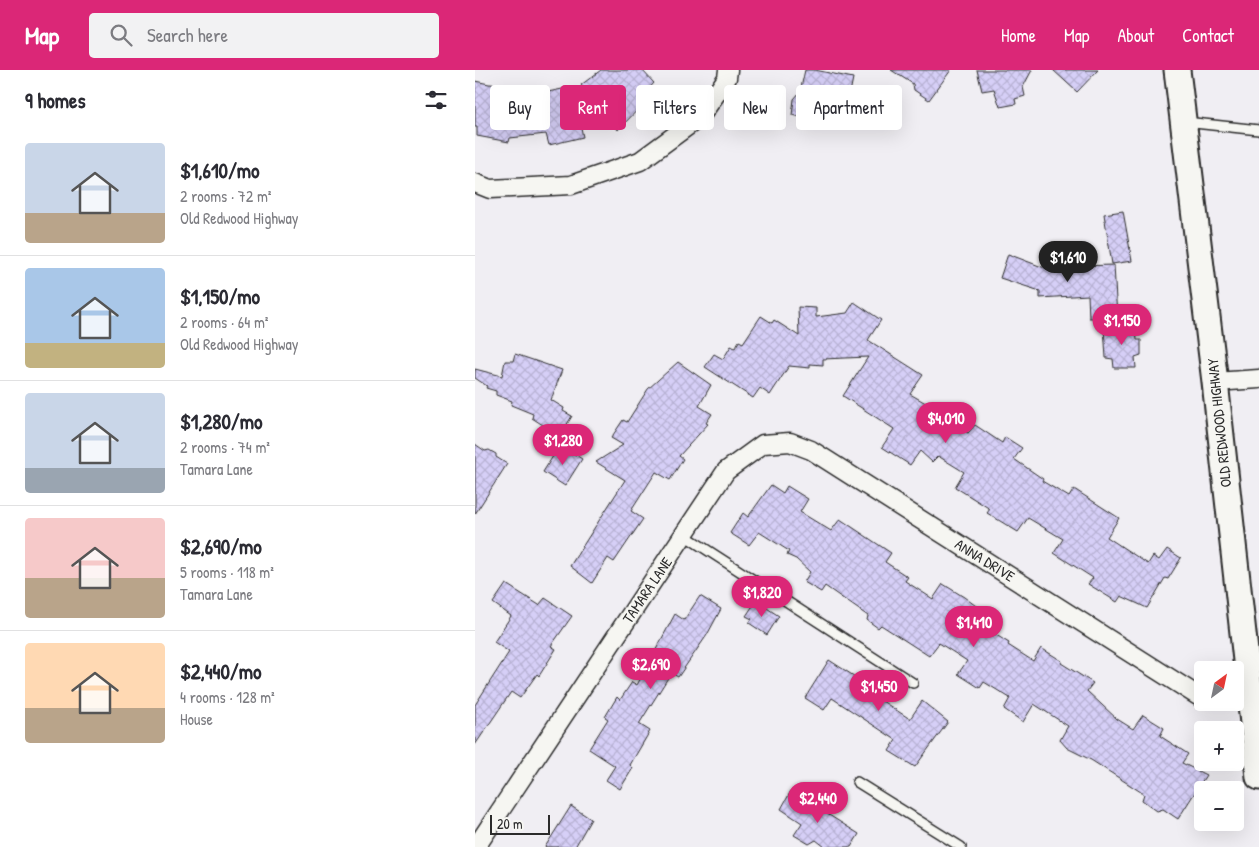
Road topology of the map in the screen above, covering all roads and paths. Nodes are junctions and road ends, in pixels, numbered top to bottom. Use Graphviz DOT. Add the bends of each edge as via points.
graph roads {
  1 [pos="728,70"];
  2 [pos="1177,70"];
  3 [pos="1183,122"];
  4 [pos="1259,130"];
  5 [pos="475,182"];
  6 [pos="1259,379"];
  7 [pos="1215,382"];
  8 [pos="763,444"];
  9 [pos="684,535"];
  10 [pos="1239,661"];
  11 [pos="913,683"];
  12 [pos="1194,693"];
  13 [pos="1244,703"];
  14 [pos="1259,774"];
  15 [pos="857,782"];
  16 [pos="476,847"];
  17 [pos="961,847"];
  1 -- 5 [label="street" via="727,78 700,117 640,161 571,185 490,189"];
  2 -- 3 [label="main road, OLD REDWOOD HIGHWAY"];
  3 -- 4 [label="lane"];
  3 -- 7 [label="main road, OLD REDWOOD HIGHWAY"];
  6 -- 7 [label="street"];
  7 -- 10 [label="main road, OLD REDWOOD HIGHWAY"];
  8 -- 9 [label="street, TAMARA LANE" via="726,471"];
  8 -- 12 [label="street, ANNA DRIVE" via="790,442 811,450"];
  9 -- 11 [label="lane"];
  9 -- 16 [label="street, TAMARA LANE"];
  13 -- 14 [label="main road, OLD REDWOOD HIGHWAY"];
  15 -- 17 [label="lane"];
}
